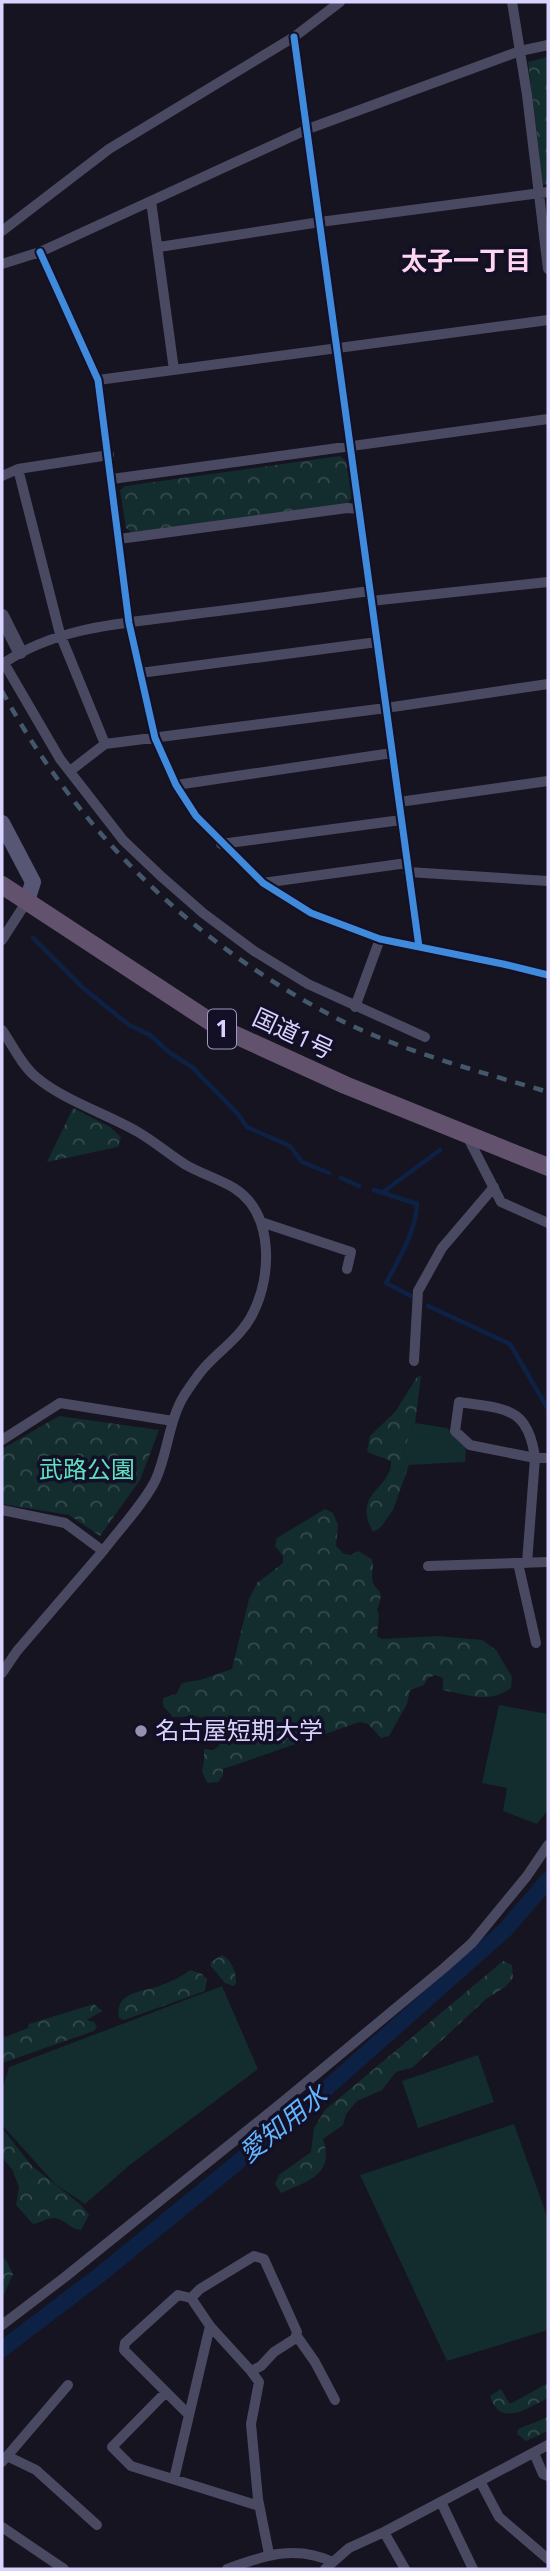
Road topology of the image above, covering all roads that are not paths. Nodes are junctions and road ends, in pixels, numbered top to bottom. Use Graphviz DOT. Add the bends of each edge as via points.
graph roads {
  1 [pos="340,2"];
  2 [pos="512,2"];
  3 [pos="294,37"];
  4 [pos="548,45"];
  5 [pos="520,51"];
  6 [pos="308,129"];
  7 [pos="543,193"];
  8 [pos="151,201"];
  9 [pos="320,222"];
  10 [pos="2,231"];
  11 [pos="159,247"];
  12 [pos="40,252"];
  13 [pos="2,264"];
  14 [pos="548,269"];
  15 [pos="548,320"];
  16 [pos="337,347"];
  17 [pos="174,370"];
  18 [pos="98,380"];
  19 [pos="548,419"];
  20 [pos="351,446"];
  21 [pos="109,456"];
  22 [pos="18,468"];
  23 [pos="2,476"];
  24 [pos="111,479"];
  25 [pos="359,509"];
  26 [pos="119,539"];
  27 [pos="548,582"];
  28 [pos="370,596"];
  29 [pos="2,616"];
  30 [pos="129,623"];
  31 [pos="60,635"];
  32 [pos="377,642"];
  33 [pos="20,652"];
  34 [pos="140,673"];
  35 [pos="548,684"];
  36 [pos="386,708"];
  37 [pos="155,738"];
  38 [pos="106,744"];
  39 [pos="392,752"];
  40 [pos="70,771"];
  41 [pos="548,781"];
  42 [pos="176,785"];
  43 [pos="399,802"];
  44 [pos="401,820"];
  45 [pos="2,823"];
  46 [pos="221,844"];
  47 [pos="408,867"];
  48 [pos="548,881"];
  49 [pos="263,883"];
  50 [pos="2,885"];
  51 [pos="27,901"];
  52 [pos="380,939"];
  53 [pos="2,940"];
  54 [pos="419,947"];
  55 [pos="548,975"];
  56 [pos="355,1007"];
  57 [pos="2,1030"];
  58 [pos="425,1037"];
  59 [pos="465,1132"];
  60 [pos="548,1167"];
  61 [pos="494,1187"];
  62 [pos="261,1222"];
  63 [pos="548,1223"];
  64 [pos="347,1269"];
  65 [pos="414,1361"];
  66 [pos="173,1421"];
  67 [pos="2,1440"];
  68 [pos="535,1458"];
  69 [pos="548,1458"];
  70 [pos="2,1510"];
  71 [pos="103,1551"];
  72 [pos="548,1562"];
  73 [pos="523,1563"];
  74 [pos="428,1566"];
  75 [pos="536,1643"];
  76 [pos="2,1672"];
  77 [pos="548,1845"];
  78 [pos="191,2298"];
  79 [pos="2,2325"];
  80 [pos="210,2326"];
  81 [pos="296,2335"];
  82 [pos="251,2371"];
  83 [pos="68,2385"];
  84 [pos="166,2392"];
  85 [pos="335,2400"];
  86 [pos="189,2415"];
  87 [pos="548,2445"];
  88 [pos="534,2453"];
  89 [pos="4,2459"];
  90 [pos="548,2476"];
  91 [pos="174,2479"];
  92 [pos="480,2481"];
  93 [pos="441,2502"];
  94 [pos="259,2506"];
  95 [pos="97,2525"];
  96 [pos="2,2527"];
  97 [pos="384,2532"];
  98 [pos="270,2553"];
  99 [pos="548,2559"];
  100 [pos="329,2565"];
  101 [pos="64,2569"];
  102 [pos="227,2569"];
  103 [pos="405,2569"];
  104 [pos="473,2569"];
  1 -- 3 [label="street"];
  2 -- 5 [label="street"];
  3 -- 6 [label="street"];
  3 -- 10 [label="street" via="109,149"];
  4 -- 5 [label="street"];
  5 -- 6 [label="street"];
  5 -- 7 [label="street"];
  6 -- 8 [label="street"];
  6 -- 9 [label="street"];
  7 -- 9 [label="street"];
  7 -- 14 [label="street"];
  8 -- 11 [label="street"];
  8 -- 12 [label="street"];
  9 -- 11 [label="street"];
  9 -- 16 [label="street"];
  11 -- 17 [label="street"];
  12 -- 13 [label="street"];
  12 -- 18 [label="street"];
  15 -- 16 [label="street"];
  16 -- 17 [label="street"];
  16 -- 20 [label="street"];
  17 -- 18 [label="street"];
  18 -- 21 [label="street"];
  19 -- 20 [label="street"];
  20 -- 24 [label="street"];
  20 -- 25 [label="street"];
  21 -- 22 [label="street"];
  21 -- 24 [label="street"];
  22 -- 23 [label="street"];
  22 -- 31 [label="street"];
  24 -- 26 [label="street"];
  25 -- 26 [label="street"];
  25 -- 28 [label="street"];
  26 -- 30 [label="street"];
  27 -- 28 [label="street"];
  28 -- 30 [label="street"];
  28 -- 32 [label="street"];
  29 -- 33 [label="street"];
  30 -- 31 [label="street"];
  30 -- 34 [label="street"];
  31 -- 33 [label="street"];
  31 -- 38 [label="street"];
  32 -- 34 [label="street"];
  32 -- 36 [label="street"];
  33 -- 40 [label="street" via="4,663"];
  34 -- 37 [label="street"];
  35 -- 36 [label="street"];
  36 -- 37 [label="street"];
  36 -- 39 [label="street"];
  37 -- 38 [label="street"];
  37 -- 42 [label="street"];
  38 -- 40 [label="street"];
  39 -- 42 [label="street"];
  39 -- 43 [label="street"];
  40 -- 56 [label="street" via="123,839 203,913 254,951"];
  41 -- 43 [label="street"];
  42 -- 46 [label="street"];
  43 -- 44 [label="street"];
  44 -- 46 [label="street"];
  44 -- 47 [label="street"];
  45 -- 51 [label="main road" via="33,882"];
  46 -- 49 [label="street"];
  47 -- 48 [label="street"];
  47 -- 49 [label="street"];
  47 -- 54 [label="street"];
  49 -- 52 [label="street" via="311,913"];
  50 -- 51 [label="highway, 国道1号 / 1"];
  51 -- 53 [label="street"];
  51 -- 59 [label="highway, 国道1号 / 1" via="220,1028 345,1085"];
  52 -- 54 [label="street"];
  52 -- 56 [label="street"];
  54 -- 55 [label="street"];
  56 -- 58 [label="street"];
  57 -- 62 [label="street" via="35,1076 139,1133 186,1165 236,1189"];
  59 -- 60 [label="highway, 国道1号 / 1"];
  59 -- 61 [label="street"];
  61 -- 63 [label="street" via="501,1202"];
  61 -- 65 [label="street" via="442,1248 418,1291"];
  62 -- 64 [label="street" via="351,1252"];
  62 -- 66 [label="street" via="265,1266 253,1313 203,1369"];
  66 -- 67 [label="street" via="60,1403"];
  66 -- 71 [label="street" via="155,1482"];
  68 -- 68 [label="street" via="518,1416 508,1410 459,1402 455,1432 470,1445"];
  68 -- 69 [label="street"];
  68 -- 73 [label="street"];
  70 -- 71 [label="street" via="65,1522"];
  71 -- 76 [label="street"];
  72 -- 73 [label="street"];
  73 -- 74 [label="street"];
  73 -- 75 [label="street"];
  77 -- 79 [label="street" via="472,1943 444,1968"];
  78 -- 80 [label="street"];
  78 -- 81 [label="street" via="254,2256 264,2259"];
  78 -- 84 [label="street" via="178,2295 125,2343 124,2350"];
  80 -- 82 [label="street"];
  80 -- 86 [label="street"];
  81 -- 82 [label="street"];
  81 -- 85 [label="street"];
  82 -- 94 [label="street" via="259,2382 251,2424"];
  83 -- 89 [label="street"];
  84 -- 86 [label="street"];
  84 -- 91 [label="street" via="111,2447 131,2466"];
  86 -- 91 [label="street"];
  87 -- 88 [label="street"];
  88 -- 90 [label="street"];
  88 -- 92 [label="street"];
  89 -- 95 [label="street" via="36,2470"];
  91 -- 94 [label="street"];
  92 -- 93 [label="street"];
  92 -- 99 [label="street" via="499,2516"];
  93 -- 97 [label="street"];
  93 -- 104 [label="street"];
  94 -- 98 [label="street"];
  96 -- 101 [label="street"];
  97 -- 100 [label="street" via="349,2548"];
  97 -- 103 [label="street"];
  98 -- 100 [label="street" via="325,2557"];
  98 -- 102 [label="street"];
}
